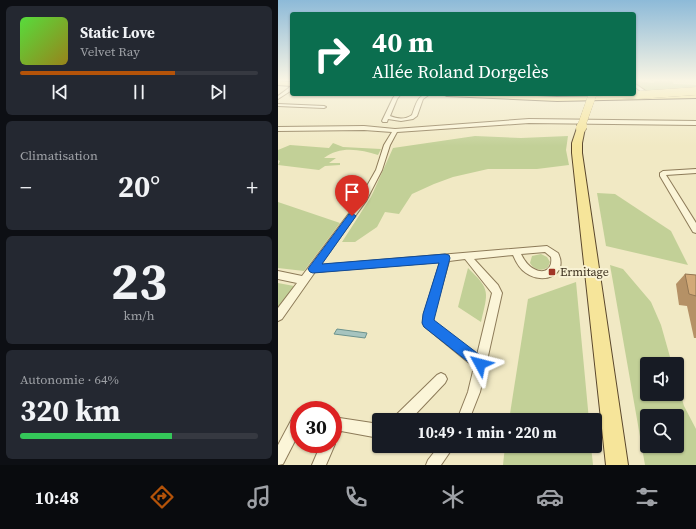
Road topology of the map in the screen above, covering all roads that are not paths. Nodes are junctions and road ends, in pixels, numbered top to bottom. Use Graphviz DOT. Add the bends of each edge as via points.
graph roads {
  1 [pos="393,103"];
  2 [pos="419,103"];
  3 [pos="590,103"];
  4 [pos="278,105"];
  5 [pos="324,107"];
  6 [pos="387,117"];
  7 [pos="696,123"];
  8 [pos="278,129"];
  9 [pos="380,129"];
  10 [pos="395,130"];
  11 [pos="696,171"];
  12 [pos="696,230"];
  13 [pos="516,252"];
  14 [pos="467,256"];
  15 [pos="445,258"];
  16 [pos="313,269"];
  17 [pos="278,275"];
  18 [pos="304,280"];
  19 [pos="278,316"];
  20 [pos="480,364"];
  21 [pos="441,379"];
  22 [pos="408,413"];
  23 [pos="466,413"];
  24 [pos="342,428"];
  25 [pos="372,430"];
  26 [pos="290,437"];
  27 [pos="324,453"];
  28 [pos="442,453"];
  29 [pos="278,459"];
  30 [pos="319,465"];
  31 [pos="434,465"];
  32 [pos="617,465"];
  1 -- 6 [label="street"];
  2 -- 6 [label="street" via="412,118 402,120"];
  3 -- 32 [label="main road, bridge" via="580,128 577,153"];
  4 -- 5 [label="street"];
  6 -- 9 [label="street"];
  7 -- 10 [label="street" via="529,121"];
  8 -- 9 [label="street"];
  9 -- 10 [label="street"];
  10 -- 16 [label="street" via="379,170 362,201"];
  11 -- 12 [label="street" via="663,173"];
  13 -- 14 [label="street"];
  14 -- 15 [label="street"];
  14 -- 20 [label="street" via="497,293"];
  15 -- 16 [label="street"];
  15 -- 20 [label="street" via="428,323"];
  16 -- 18 [label="street"];
  17 -- 18 [label="street"];
  18 -- 19 [label="street"];
  20 -- 23 [label="street" via="474,392"];
  21 -- 22 [label="street"];
  24 -- 25 [label="street"];
  26 -- 29 [label="street"];
  27 -- 30 [label="street"];
  28 -- 31 [label="street"];
}
